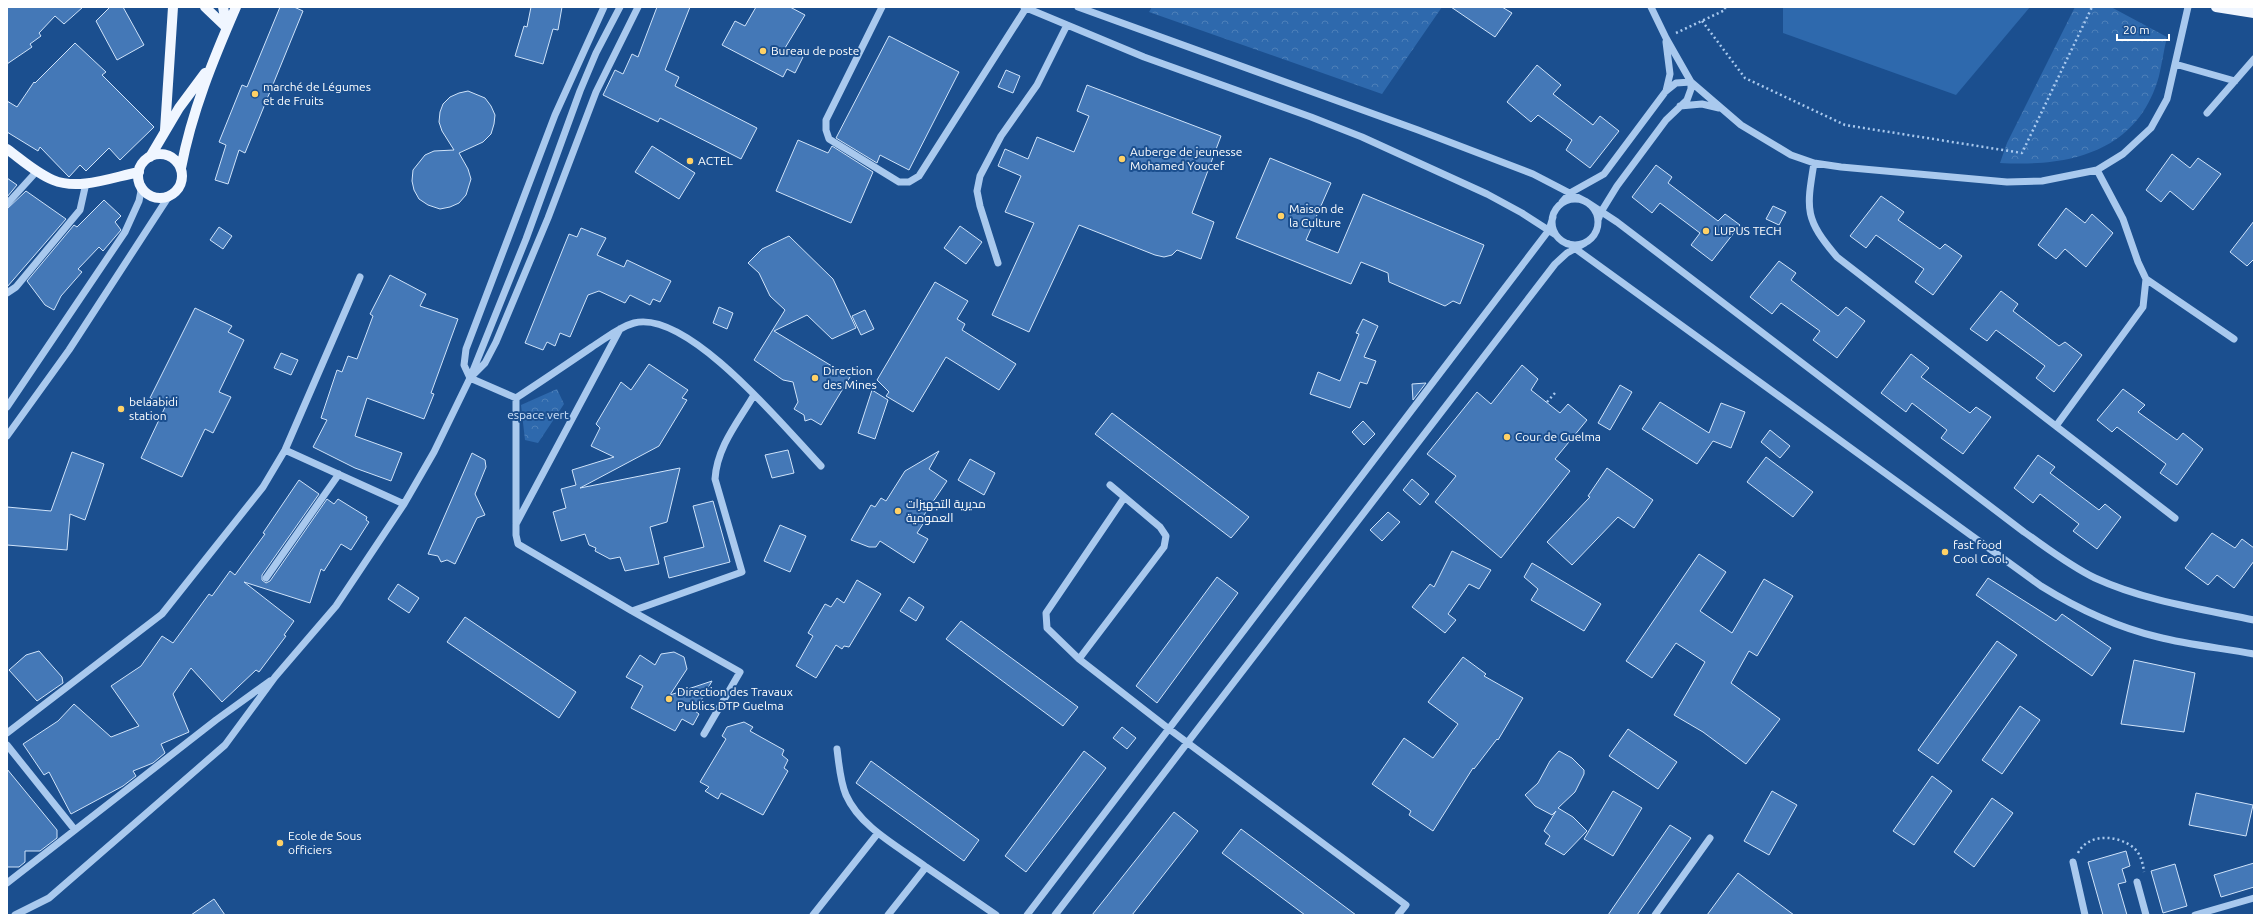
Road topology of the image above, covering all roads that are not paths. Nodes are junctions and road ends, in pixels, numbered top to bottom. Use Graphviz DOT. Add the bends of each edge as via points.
graph roads {
  1 [pos="173,7"];
  2 [pos="206,7"];
  3 [pos="223,7"];
  4 [pos="236,7"];
  5 [pos="604,7"];
  6 [pos="620,7"];
  7 [pos="638,7"];
  8 [pos="882,7"];
  9 [pos="1025,7"];
  10 [pos="1078,7"];
  11 [pos="1651,7"];
  12 [pos="2188,7"];
  13 [pos="2216,7"];
  14 [pos="2254,13"];
  15 [pos="1067,25"];
  16 [pos="227,28"];
  17 [pos="1666,38"];
  18 [pos="2254,58"];
  19 [pos="2175,64"];
  20 [pos="210,67"];
  21 [pos="2235,81"];
  22 [pos="1691,82"];
  23 [pos="1666,92"];
  24 [pos="1680,106"];
  25 [pos="1719,108"];
  26 [pos="2207,113"];
  27 [pos="165,130"];
  28 [pos="7,149"];
  29 [pos="150,157"];
  30 [pos="1814,163"];
  31 [pos="181,168"];
  32 [pos="2097,170"];
  33 [pos="37,171"];
  34 [pos="139,172"];
  35 [pos="86,183"];
  36 [pos="142,186"];
  37 [pos="1570,193"];
  38 [pos="169,196"];
  39 [pos="1585,201"];
  40 [pos="1562,202"];
  41 [pos="7,204"];
  42 [pos="1601,212"];
  43 [pos="1553,216"];
  44 [pos="1598,220"];
  45 [pos="1549,230"];
  46 [pos="1556,235"];
  47 [pos="1572,246"];
  48 [pos="998,263"];
  49 [pos="360,277"];
  50 [pos="2146,279"];
  51 [pos="7,292"];
  52 [pos="620,329"];
  53 [pos="2234,339"];
  54 [pos="470,378"];
  55 [pos="754,395"];
  56 [pos="516,398"];
  57 [pos="7,407"];
  58 [pos="2056,426"];
  59 [pos="7,436"];
  60 [pos="285,450"];
  61 [pos="821,466"];
  62 [pos="339,474"];
  63 [pos="1110,486"];
  64 [pos="1124,498"];
  65 [pos="404,504"];
  66 [pos="2175,518"];
  67 [pos="516,528"];
  68 [pos="266,578"];
  69 [pos="632,610"];
  70 [pos="2254,620"];
  71 [pos="2254,654"];
  72 [pos="1079,659"];
  73 [pos="275,677"];
  74 [pos="1169,729"];
  75 [pos="7,733"];
  76 [pos="704,734"];
  77 [pos="1188,743"];
  78 [pos="7,745"];
  79 [pos="837,749"];
  80 [pos="75,830"];
  81 [pos="878,833"];
  82 [pos="1710,838"];
  83 [pos="2073,862"];
  84 [pos="926,867"];
  85 [pos="2137,882"];
  86 [pos="7,883"];
  87 [pos="2254,898"];
  88 [pos="15,915"];
  89 [pos="813,915"];
  90 [pos="888,915"];
  91 [pos="996,915"];
  92 [pos="1027,915"];
  93 [pos="1055,915"];
  94 [pos="1398,915"];
  95 [pos="1654,915"];
  96 [pos="2086,915"];
  97 [pos="2146,915"];
  98 [pos="2194,915"];
  1 -- 27 [label="main road"];
  2 -- 16 [label="main road"];
  3 -- 16 [label="main road"];
  4 -- 16 [label="main road"];
  5 -- 54 [label="street" via="558,109 466,349 464,365"];
  6 -- 54 [label="street" via="596,52 526,239"];
  7 -- 54 [label="street" via="596,92 548,218 496,342 485,363"];
  8 -- 9 [label="street" via="826,120 826,130 829,139 899,182 909,182 919,176 927,166"];
  9 -- 15 [label="street"];
  10 -- 37 [label="street" via="1418,130 1533,174"];
  11 -- 17 [label="street"];
  12 -- 19 [label="street"];
  13 -- 14 [label="main road"];
  15 -- 45 [label="street" via="1144,57 1362,137 1487,194"];
  15 -- 48 [label="street" via="1037,85 1001,136 980,176 977,191 980,206"];
  16 -- 20 [label="main road"];
  17 -- 22 [label="street"];
  17 -- 23 [label="street" via="1670,74"];
  18 -- 21 [label="street"];
  19 -- 21 [label="street"];
  19 -- 32 [label="street" via="2167,100 2151,128 2123,154"];
  20 -- 27 [label="main road"];
  20 -- 31 [label="main road" via="190,127"];
  21 -- 26 [label="street"];
  22 -- 23 [label="street" via="1676,84"];
  22 -- 24 [label="street" via="1687,100"];
  22 -- 25 [label="street"];
  23 -- 37 [label="street" via="1604,174"];
  24 -- 25 [label="street" via="1702,104"];
  24 -- 42 [label="street" via="1666,120"];
  25 -- 30 [label="street" via="1765,140 1791,155"];
  27 -- 29 [label="main road"];
  28 -- 33 [label="main road"];
  29 -- 31 [label="main road" via="164,154 177,162"];
  29 -- 34 [label="main road"];
  30 -- 32 [label="street" via="2007,182 2042,181"];
  30 -- 58 [label="street" via="1808,199 1811,219 1820,238 1837,257"];
  31 -- 38 [label="main road" via="180,184"];
  32 -- 50 [label="street" via="2123,219"];
  33 -- 35 [label="main road" via="65,183"];
  33 -- 41 [label="street"];
  34 -- 35 [label="main road"];
  34 -- 36 [label="main road"];
  35 -- 51 [label="street" via="80,210 16,287"];
  36 -- 38 [label="main road" via="153,196"];
  36 -- 57 [label="street" via="125,232"];
  37 -- 39 [label="street"];
  37 -- 40 [label="street"];
  38 -- 59 [label="street" via="70,350"];
  39 -- 40 [label="street" via="1578,199"];
  39 -- 42 [label="street"];
  39 -- 44 [label="street" via="1596,212"];
  40 -- 43 [label="street"];
  42 -- 44 [label="street"];
  42 -- 70 [label="street" via="2024,532 2072,564 2100,580 2144,596"];
  43 -- 45 [label="street"];
  43 -- 46 [label="street" via="1552,224"];
  44 -- 47 [label="street" via="1594,235 1585,242"];
  45 -- 46 [label="street"];
  45 -- 74 [label="street"];
  46 -- 47 [label="street"];
  47 -- 71 [label="street" via="2041,586 2073,606 2126,628 2159,637"];
  47 -- 77 [label="street" via="1555,264"];
  49 -- 60 [label="street"];
  50 -- 53 [label="street"];
  50 -- 58 [label="street" via="2143,307"];
  52 -- 55 [label="street" via="642,322 670,328 725,365"];
  52 -- 56 [label="street"];
  52 -- 67 [label="street"];
  54 -- 56 [label="street"];
  54 -- 65 [label="street" via="434,452"];
  55 -- 61 [label="street"];
  55 -- 69 [label="street" via="720,453 715,479 742,572"];
  56 -- 67 [label="street"];
  58 -- 66 [label="street"];
  60 -- 62 [label="street"];
  60 -- 75 [label="street" via="263,487 162,614"];
  62 -- 65 [label="street"];
  62 -- 68 [label="street"];
  63 -- 64 [label="street"];
  64 -- 72 [label="street" via="1046,613 1047,628"];
  64 -- 72 [label="street" via="1160,527 1166,536 1164,547"];
  65 -- 73 [label="street" via="336,606"];
  67 -- 69 [label="street" via="518,544"];
  69 -- 76 [label="street" via="740,672"];
  72 -- 74 [label="street"];
  73 -- 80 [label="street"];
  73 -- 88 [label="street" via="225,745 49,898"];
  74 -- 77 [label="street"];
  74 -- 92 [label="street"];
  77 -- 93 [label="street"];
  77 -- 94 [label="street" via="1406,905"];
  78 -- 80 [label="street"];
  79 -- 81 [label="street" via="846,794 855,811"];
  80 -- 86 [label="street"];
  81 -- 84 [label="street"];
  81 -- 89 [label="street"];
  82 -- 95 [label="street"];
  83 -- 96 [label="street"];
  84 -- 90 [label="street"];
  84 -- 91 [label="street"];
  85 -- 97 [label="street"];
  87 -- 98 [label="street"];
}
